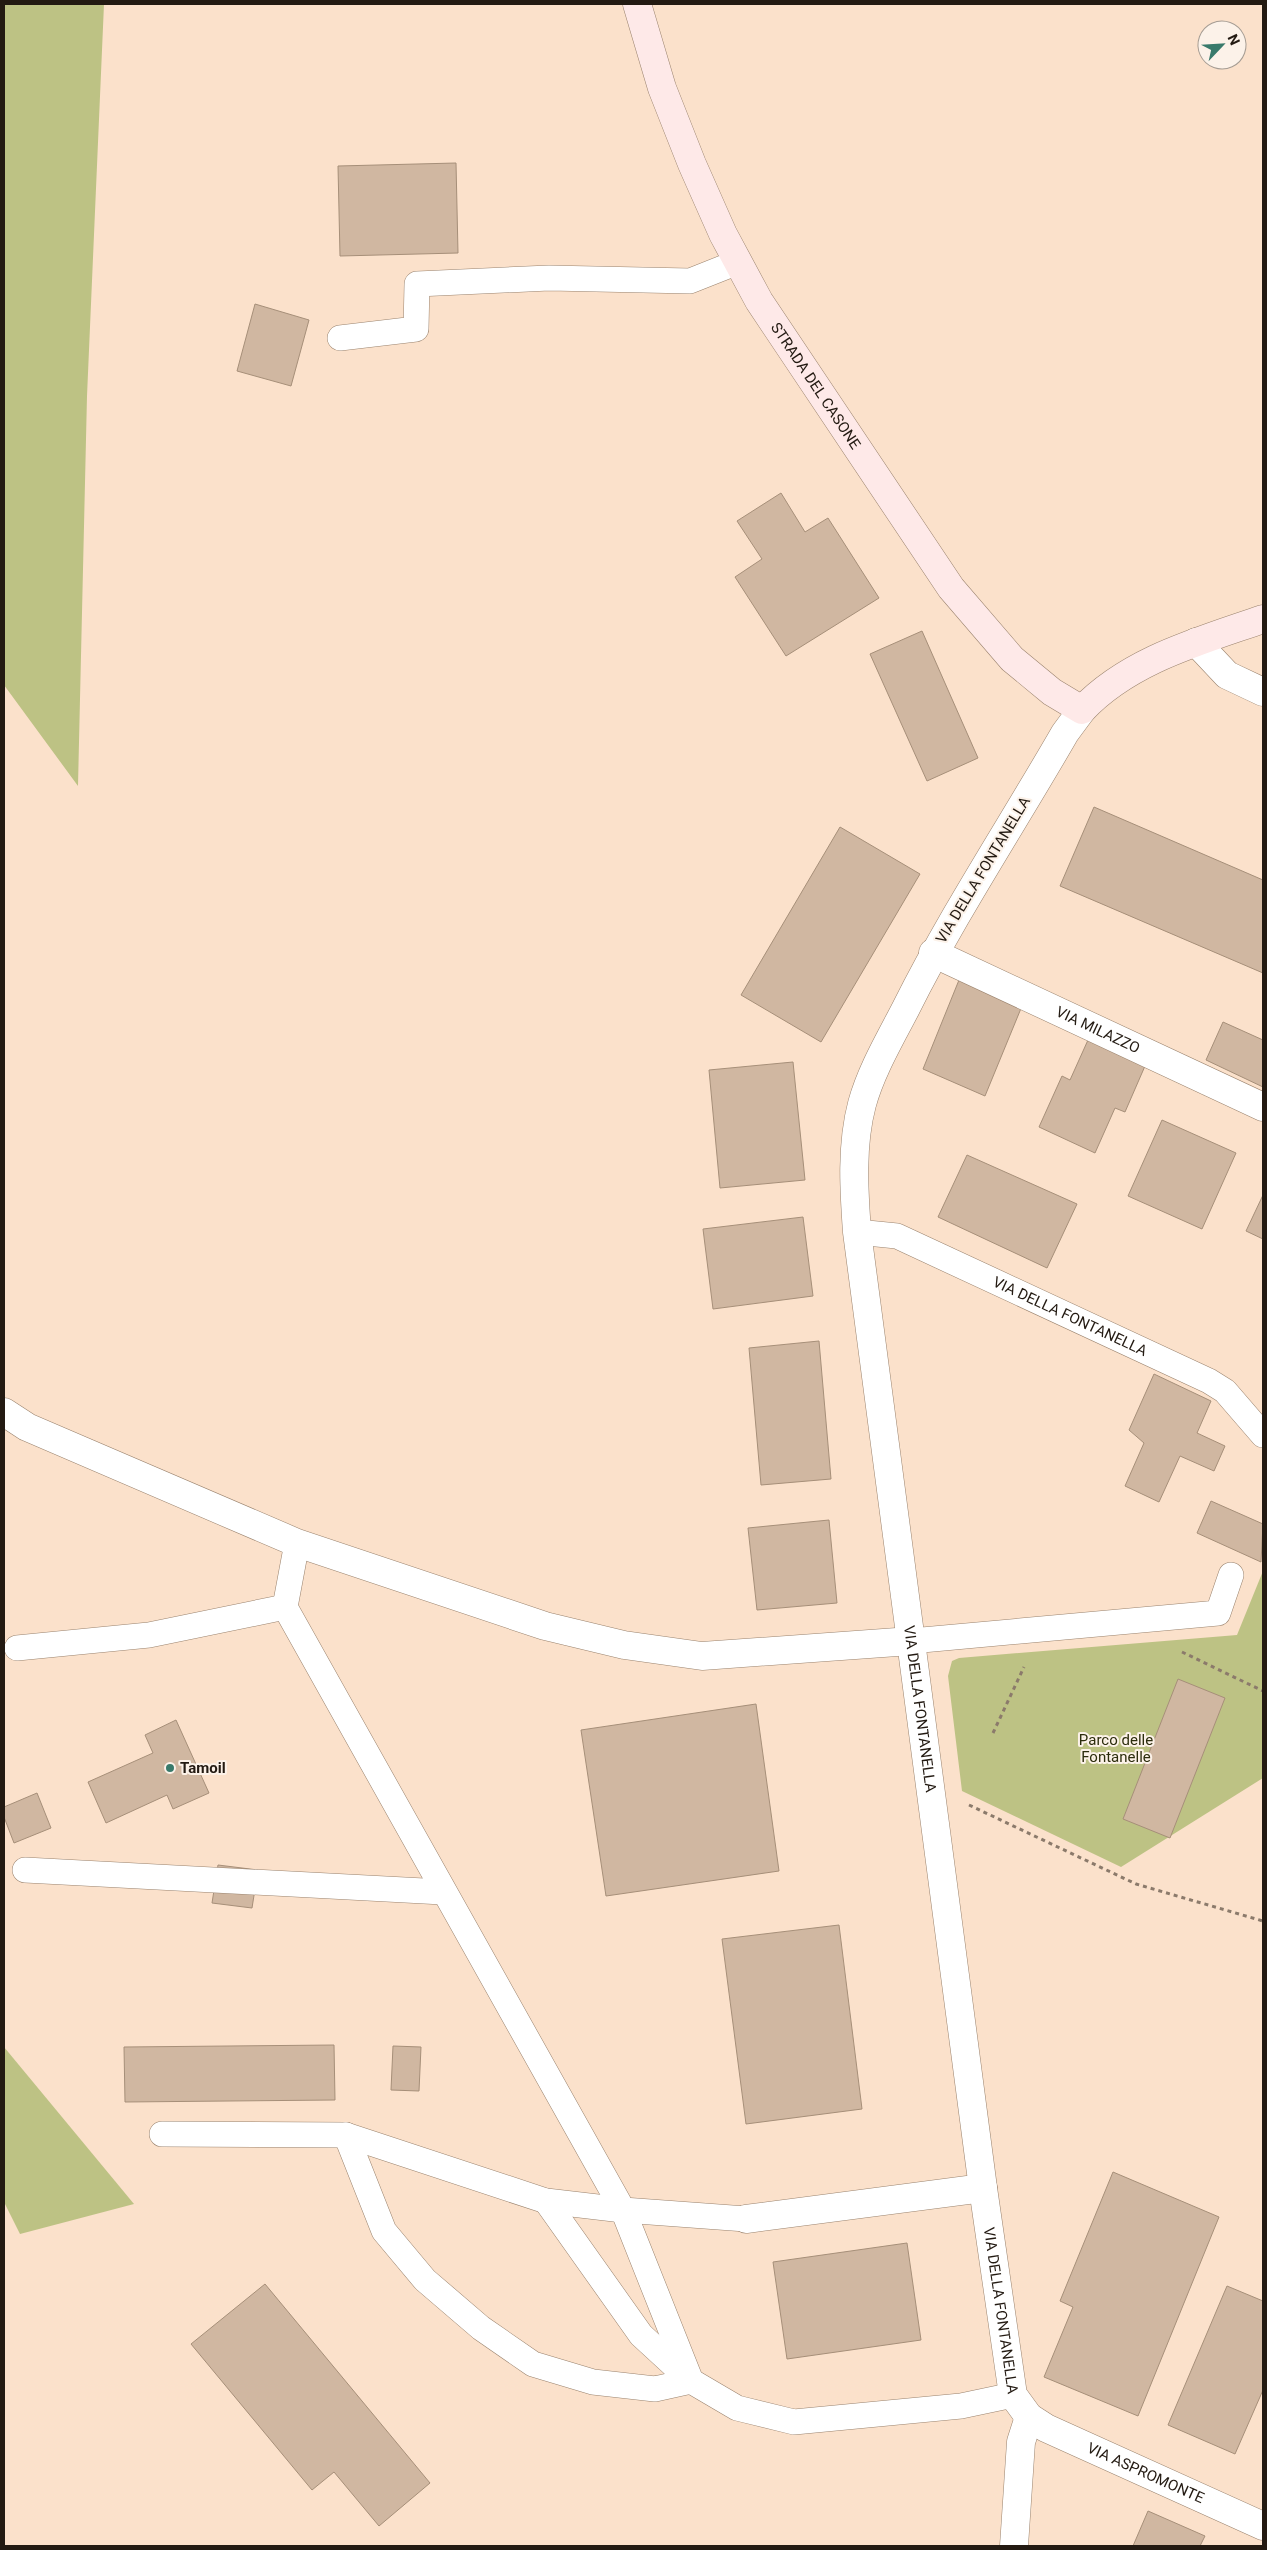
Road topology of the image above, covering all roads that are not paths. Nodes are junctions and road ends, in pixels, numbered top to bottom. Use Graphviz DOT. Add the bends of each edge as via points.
graph roads {
  1 [pos="637,4"];
  2 [pos="738,262"];
  3 [pos="340,338"];
  4 [pos="1263,619"];
  5 [pos="1196,642"];
  6 [pos="1263,692"];
  7 [pos="1082,710"];
  8 [pos="933,953"];
  9 [pos="1263,1107"];
  10 [pos="857,1232"];
  11 [pos="4,1412"];
  12 [pos="1263,1435"];
  13 [pos="297,1543"];
  14 [pos="1231,1575"];
  15 [pos="285,1607"];
  16 [pos="911,1641"];
  17 [pos="17,1648"];
  18 [pos="25,1870"];
  19 [pos="443,1892"];
  20 [pos="162,2134"];
  21 [pos="346,2135"];
  22 [pos="983,2188"];
  23 [pos="546,2201"];
  24 [pos="623,2210"];
  25 [pos="746,2219"];
  26 [pos="691,2381"];
  27 [pos="1013,2395"];
  28 [pos="1029,2417"];
  29 [pos="1263,2526"];
  30 [pos="1014,2546"];
  1 -- 2 [label="street, STRADA DEL CASONE" via="662,88 692,164"];
  2 -- 3 [label="lane" via="690,281 549,278 417,284 416,329"];
  2 -- 7 [label="street, STRADA DEL CASONE" via="759,301 951,588 1012,660 1052,692"];
  4 -- 5 [label="street, VIA DELLA FONTANELLA"];
  5 -- 6 [label="street" via="1227,675"];
  5 -- 7 [label="street, VIA DELLA FONTANELLA" via="1130,671 1094,697"];
  7 -- 8 [label="street, VIA DELLA FONTANELLA"];
  8 -- 9 [label="street, VIA MILAZZO"];
  8 -- 10 [label="street, VIA DELLA FONTANELLA" via="878,1062 862,1104 854,1182"];
  10 -- 12 [label="lane, VIA DELLA FONTANELLA" via="897,1236 1210,1381 1225,1391"];
  10 -- 16 [label="street, VIA DELLA FONTANELLA"];
  11 -- 13 [label="street" via="27,1427"];
  13 -- 15 [label="lane"];
  13 -- 16 [label="street" via="545,1626 624,1645 702,1656"];
  14 -- 16 [label="lane" via="1218,1613"];
  15 -- 17 [label="lane" via="149,1635"];
  15 -- 19 [label="lane"];
  16 -- 22 [label="street, VIA DELLA FONTANELLA"];
  18 -- 19 [label="lane"];
  19 -- 24 [label="lane"];
  20 -- 21 [label="lane"];
  21 -- 23 [label="lane"];
  21 -- 26 [label="lane" via="384,2231 424,2280 481,2328 533,2364 593,2382 655,2389"];
  22 -- 25 [label="street"];
  22 -- 27 [label="street, VIA DELLA FONTANELLA"];
  23 -- 24 [label="lane"];
  23 -- 26 [label="lane" via="641,2335"];
  24 -- 25 [label="lane"];
  24 -- 26 [label="lane"];
  26 -- 27 [label="lane" via="737,2408 794,2422 961,2406"];
  27 -- 28 [label="street, VIA DELLA FONTANELLA"];
  28 -- 29 [label="street, VIA ASPROMONTE" via="1046,2428"];
  28 -- 30 [label="street" via="1021,2442"];
}
